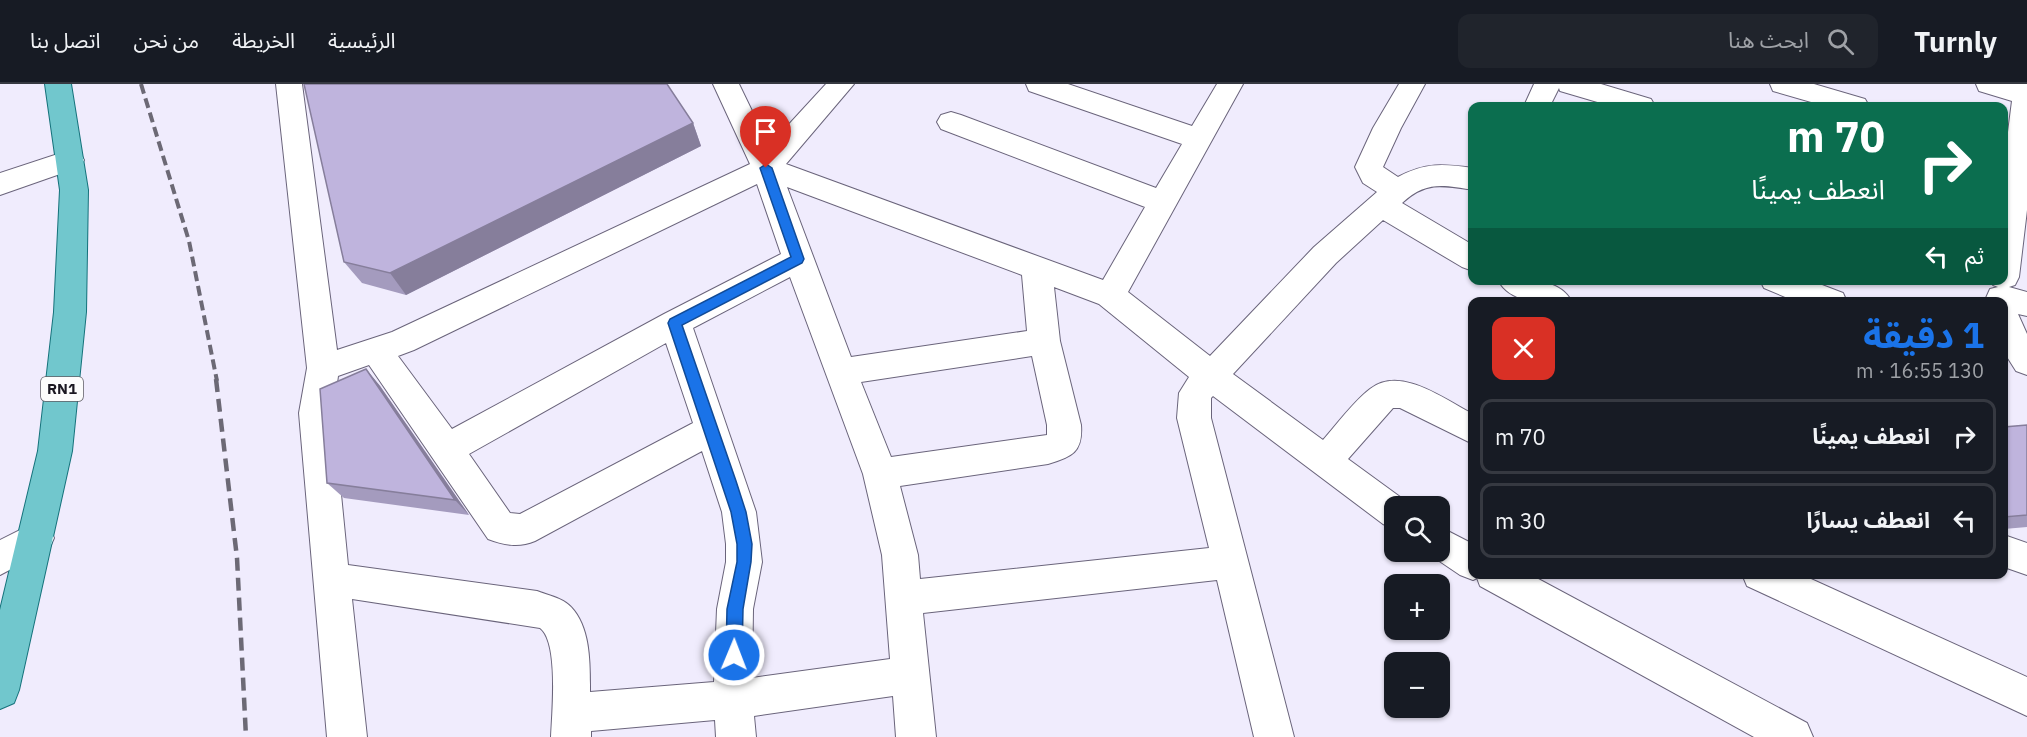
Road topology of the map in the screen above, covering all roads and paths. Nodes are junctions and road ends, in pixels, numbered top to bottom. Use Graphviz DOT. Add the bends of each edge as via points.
graph roads {
  1 [pos="57,84"];
  2 [pos="289,84"];
  3 [pos="726,84"];
  4 [pos="841,84"];
  5 [pos="1039,84"];
  6 [pos="1230,84"];
  7 [pos="1412,84"];
  8 [pos="1546,84"];
  9 [pos="1570,84"];
  10 [pos="1783,84"];
  11 [pos="1989,84"];
  12 [pos="2027,95"];
  13 [pos="1539,102"];
  14 [pos="1628,102"];
  15 [pos="1842,102"];
  16 [pos="951,122"];
  17 [pos="1198,140"];
  18 [pos="2011,156"];
  19 [pos="70,160"];
  20 [pos="766,168"];
  21 [pos="1468,178"];
  22 [pos="0,184"];
  23 [pos="1390,197"];
  24 [pos="1163,202"];
  25 [pos="2008,212"];
  26 [pos="1468,255"];
  27 [pos="798,259"];
  28 [pos="1037,268"];
  29 [pos="1523,285"];
  30 [pos="1788,285"];
  31 [pos="1110,295"];
  32 [pos="1547,297"];
  33 [pos="1819,297"];
  34 [pos="2008,304"];
  35 [pos="675,323"];
  36 [pos="1044,341"];
  37 [pos="376,351"];
  38 [pos="2027,362"];
  39 [pos="2008,366"];
  40 [pos="323,368"];
  41 [pos="840,372"];
  42 [pos="2027,373"];
  43 [pos="1210,375"];
  44 [pos="1468,427"];
  45 [pos="711,430"];
  46 [pos="447,449"];
  47 [pos="1325,461"];
  48 [pos="880,474"];
  49 [pos="1384,505"];
  50 [pos="36,538"];
  51 [pos="1450,549"];
  52 [pos="2008,552"];
  53 [pos="0,559"];
  54 [pos="2027,559"];
  55 [pos="1468,560"];
  56 [pos="1231,562"];
  57 [pos="331,579"];
  58 [pos="1502,579"];
  59 [pos="1771,579"];
  60 [pos="904,598"];
  61 [pos="911,675"];
  62 [pos="0,690"];
  63 [pos="2027,697"];
  64 [pos="735,718"];
  65 [pos="571,725"];
  66 [pos="347,737"];
  67 [pos="916,737"];
  68 [pos="1274,737"];
  69 [pos="1793,737"];
  1 -- 19 [label="main road, RN1"];
  2 -- 40 [label="street"];
  3 -- 20 [label="street"];
  4 -- 20 [label="street"];
  5 -- 17 [label="street"];
  6 -- 17 [label="street"];
  7 -- 23 [label="street" via="1369,167"];
  8 -- 13 [label="street"];
  9 -- 14 [label="street"];
  10 -- 15 [label="street"];
  11 -- 12 [label="street"];
  12 -- 18 [label="street"];
  16 -- 24 [label="street"];
  17 -- 24 [label="street"];
  18 -- 25 [label="street"];
  19 -- 22 [label="street"];
  19 -- 50 [label="main road, RN1" via="74,190 70,312 55,451"];
  20 -- 27 [label="street"];
  20 -- 28 [label="street"];
  20 -- 37 [label="street"];
  21 -- 23 [label="street" via="1440,174 1422,177"];
  23 -- 26 [label="street"];
  23 -- 43 [label="street" via="1325,255"];
  24 -- 31 [label="street"];
  27 -- 35 [label="street"];
  27 -- 41 [label="street"];
  28 -- 31 [label="street"];
  28 -- 36 [label="street"];
  29 -- 32 [label="street"];
  30 -- 33 [label="street"];
  31 -- 43 [label="street"];
  34 -- 38 [label="street" via="2012,337"];
  35 -- 45 [label="street"];
  35 -- 46 [label="street"];
  36 -- 41 [label="street"];
  36 -- 48 [label="street" via="1064,425 1062,444 1035,452"];
  37 -- 40 [label="street"];
  37 -- 46 [label="street"];
  39 -- 42 [label="street"];
  40 -- 57 [label="street" via="316,413"];
  41 -- 48 [label="street"];
  43 -- 47 [label="street"];
  43 -- 56 [label="street" via="1195,393 1194,418"];
  44 -- 47 [label="street" via="1407,396 1389,394"];
  45 -- 46 [label="street" via="523,530 500,528"];
  45 -- 64 [label="street" via="739,512 744,544 735,609"];
  47 -- 49 [label="street"];
  48 -- 60 [label="street" via="900,555"];
  50 -- 53 [label="street"];
  50 -- 62 [label="main road, RN1"];
  51 -- 55 [label="street"];
  52 -- 54 [label="street"];
  56 -- 60 [label="street"];
  56 -- 68 [label="street"];
  57 -- 65 [label="street" via="537,608 553,615 564,627 568,648"];
  57 -- 66 [label="street"];
  58 -- 69 [label="street"];
  59 -- 63 [label="street"];
  60 -- 61 [label="street"];
  61 -- 64 [label="street"];
  61 -- 67 [label="street"];
  64 -- 65 [label="street"];
}
